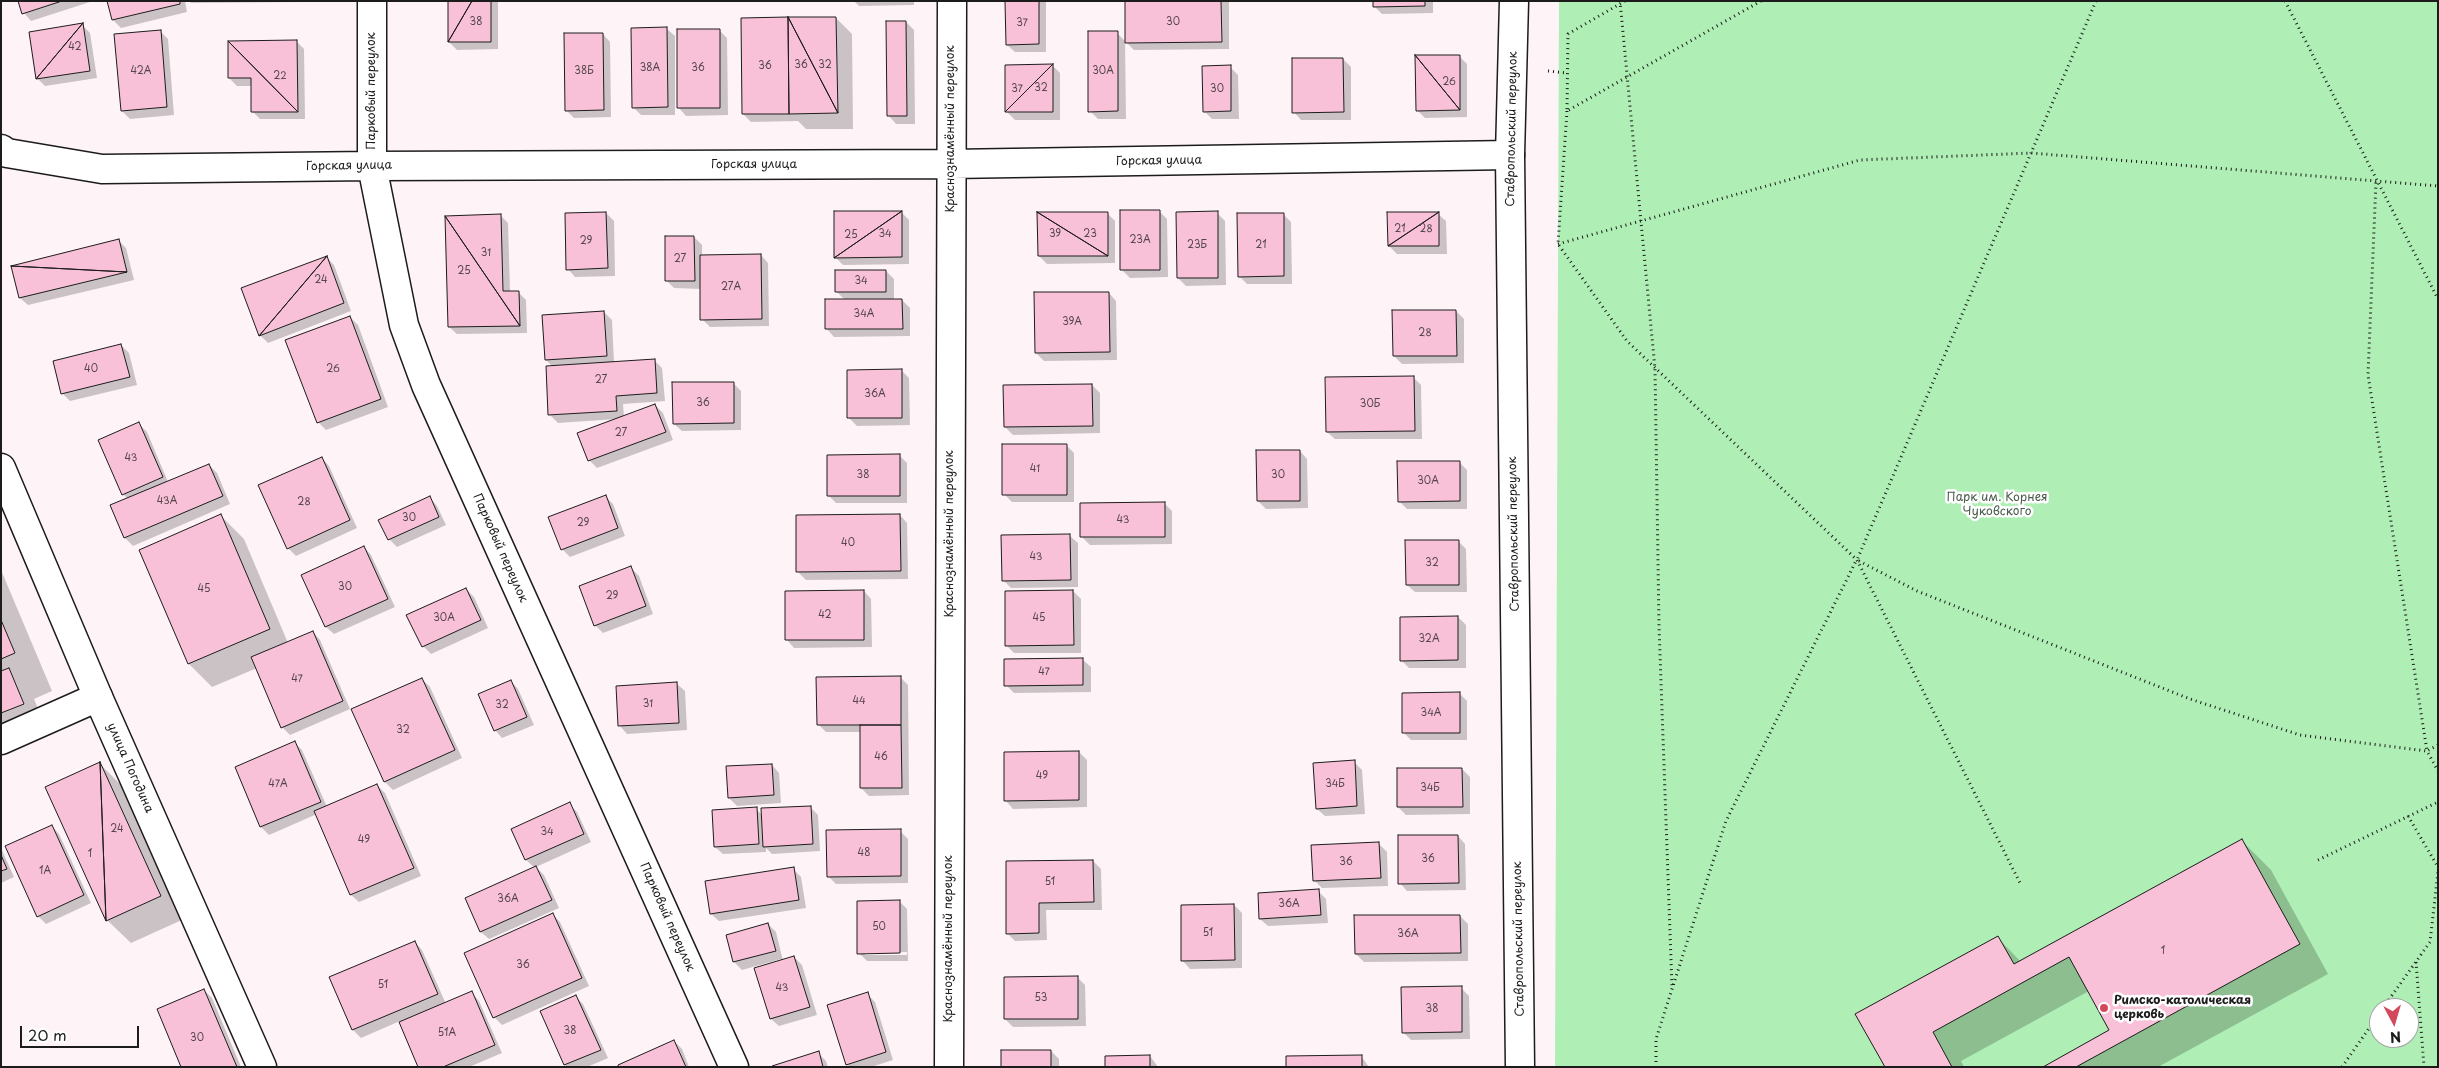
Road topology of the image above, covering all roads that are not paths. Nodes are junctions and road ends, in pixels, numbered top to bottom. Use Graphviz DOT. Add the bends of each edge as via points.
graph roads {
  1 [pos="372,1"];
  2 [pos="952,1"];
  3 [pos="1514,1"];
  4 [pos="1,149"];
  5 [pos="1510,156"];
  6 [pos="951,164"];
  7 [pos="372,166"];
  8 [pos="1,468"];
  9 [pos="98,696"];
  10 [pos="1,740"];
  11 [pos="262,1067"];
  12 [pos="734,1067"];
  13 [pos="949,1067"];
  14 [pos="1520,1067"];
  1 -- 7 [label="street, Парковый переулок"];
  2 -- 6 [label="street, Краснознамённый переулок"];
  3 -- 5 [label="street, Ставропольский переулок"];
  4 -- 7 [label="street, Горская улица" via="7,153 102,169"];
  5 -- 6 [label="street, Горская улица"];
  5 -- 14 [label="street, Ставропольский переулок"];
  6 -- 7 [label="street, Горская улица"];
  6 -- 13 [label="street, Краснознамённый переулок"];
  7 -- 12 [label="street, Парковый переулок" via="404,325 426,385"];
  8 -- 9 [label="street, улица Погодина"];
  9 -- 10 [label="street"];
  9 -- 11 [label="street, улица Погодина"];
}
